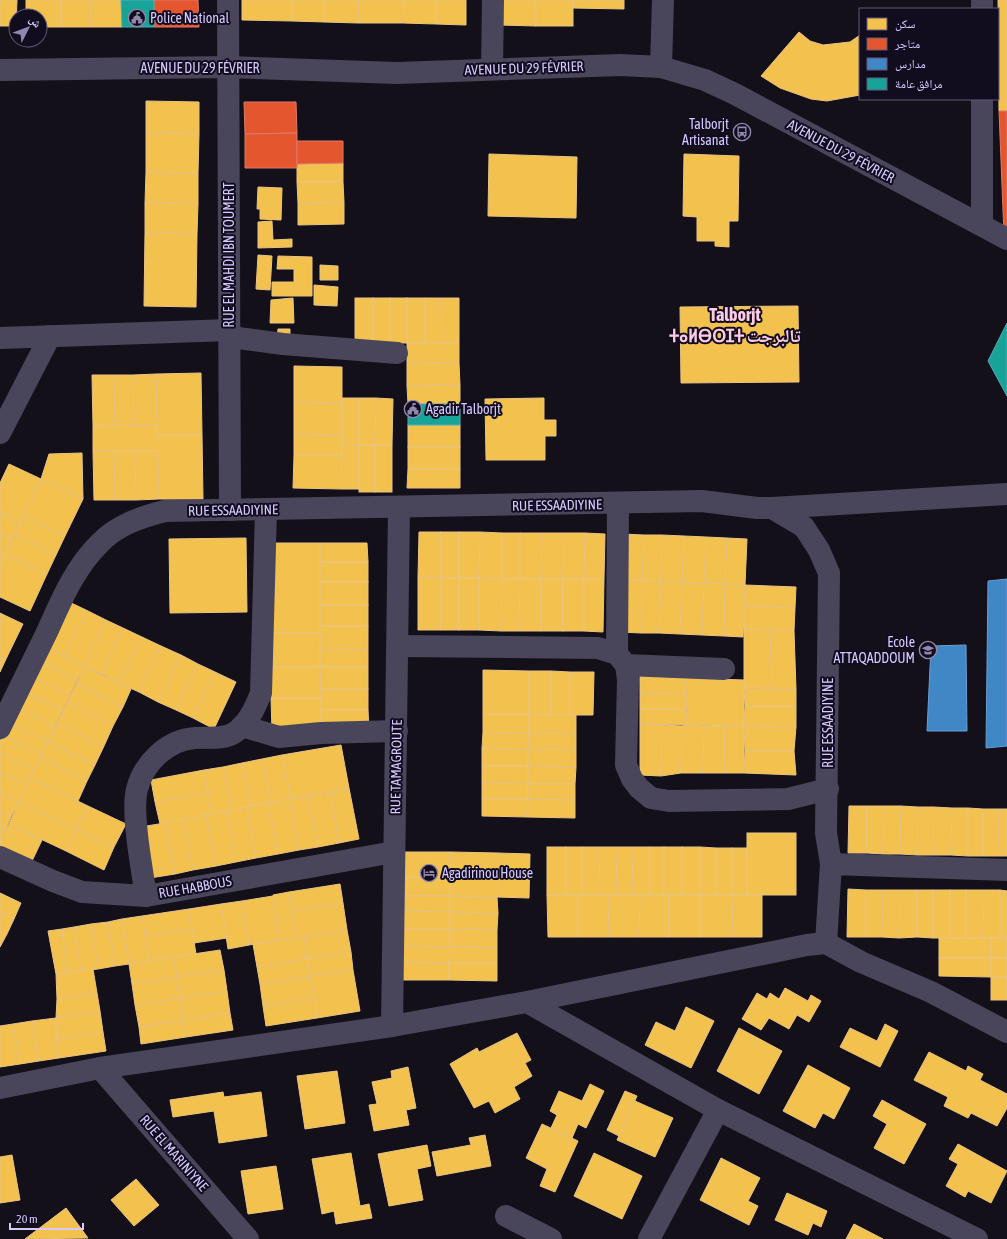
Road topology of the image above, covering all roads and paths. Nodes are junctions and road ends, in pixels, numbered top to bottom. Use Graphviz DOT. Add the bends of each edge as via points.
graph roads {
  1 [pos="228,0"];
  2 [pos="493,0"];
  3 [pos="663,0"];
  4 [pos="228,67"];
  5 [pos="661,67"];
  6 [pos="492,68"];
  7 [pos="0,70"];
  8 [pos="982,100"];
  9 [pos="982,225"];
  10 [pos="1007,239"];
  11 [pos="230,334"];
  12 [pos="50,336"];
  13 [pos="0,338"];
  14 [pos="397,353"];
  15 [pos="0,433"];
  16 [pos="1007,494"];
  17 [pos="618,504"];
  18 [pos="399,508"];
  19 [pos="772,508"];
  20 [pos="266,509"];
  21 [pos="230,510"];
  22 [pos="398,646"];
  23 [pos="622,660"];
  24 [pos="724,670"];
  25 [pos="242,726"];
  26 [pos="0,728"];
  27 [pos="397,731"];
  28 [pos="828,789"];
  29 [pos="394,852"];
  30 [pos="0,857"];
  31 [pos="831,864"];
  32 [pos="1007,870"];
  33 [pos="146,896"];
  34 [pos="826,943"];
  35 [pos="526,1002"];
  36 [pos="392,1026"];
  37 [pos="1007,1032"];
  38 [pos="100,1068"];
  39 [pos="0,1088"];
  40 [pos="718,1110"];
  41 [pos="506,1216"];
  42 [pos="248,1239"];
  43 [pos="551,1239"];
  44 [pos="649,1239"];
  45 [pos="977,1239"];
  1 -- 4 [label="street, RUE EL MAHDI IBN TOUMERT"];
  2 -- 6 [label="street"];
  3 -- 5 [label="street"];
  4 -- 6 [label="street, AVENUE DU 29 FÉVRIER" via="397,73"];
  4 -- 7 [label="street, AVENUE DU 29 FÉVRIER"];
  4 -- 11 [label="street, RUE EL MAHDI IBN TOUMERT"];
  5 -- 6 [label="street, AVENUE DU 29 FÉVRIER" via="620,65"];
  5 -- 9 [label="street, AVENUE DU 29 FÉVRIER" via="705,80 735,94"];
  8 -- 9 [label="street"];
  9 -- 10 [label="street, AVENUE DU 29 FÉVRIER"];
  11 -- 12 [label="street"];
  11 -- 14 [label="street" via="283,344"];
  11 -- 21 [label="street, RUE EL MAHDI IBN TOUMERT"];
  12 -- 13 [label="street"];
  12 -- 15 [label="street"];
  16 -- 19 [label="street"];
  17 -- 18 [label="street, RUE ESSAADIYINE"];
  17 -- 19 [label="street, RUE ESSAADIYINE" via="702,501"];
  17 -- 23 [label="street"];
  18 -- 20 [label="street, RUE ESSAADIYINE"];
  18 -- 22 [label="street, RUE TAMAGROUTE"];
  19 -- 28 [label="street, RUE ESSAADIYINE" via="804,527 819,550 829,573"];
  20 -- 21 [label="street, RUE ESSAADIYINE"];
  20 -- 25 [label="street" via="261,693 254,712"];
  21 -- 26 [label="street, RUE ESSAADIYINE" via="165,511 124,525 100,542 85,560 67,590"];
  22 -- 23 [label="street" via="598,648"];
  22 -- 27 [label="street, RUE TAMAGROUTE"];
  23 -- 24 [label="street"];
  23 -- 28 [label="street" via="628,680 626,765 638,788 651,798 670,801 788,799"];
  25 -- 27 [label="street" via="279,737"];
  25 -- 33 [label="street" via="222,737 182,739 167,746 149,765 137,790 136,818"];
  27 -- 29 [label="street, RUE TAMAGROUTE"];
  28 -- 31 [label="street, RUE ESSAADIYINE" via="826,833"];
  29 -- 33 [label="street, RUE HABBOUS"];
  29 -- 36 [label="street, RUE TAMAGROUTE"];
  30 -- 33 [label="street, RUE HABBOUS" via="53,882 82,892"];
  31 -- 32 [label="street"];
  31 -- 34 [label="street, RUE ESSAADIYINE"];
  34 -- 35 [label="street"];
  34 -- 37 [label="street" via="861,962 931,992"];
  35 -- 36 [label="street"];
  35 -- 40 [label="street"];
  36 -- 38 [label="street"];
  38 -- 39 [label="street"];
  38 -- 42 [label="street, RUE EL MARINIYNE"];
  40 -- 44 [label="street"];
  40 -- 45 [label="street"];
  41 -- 43 [label="street"];
}
